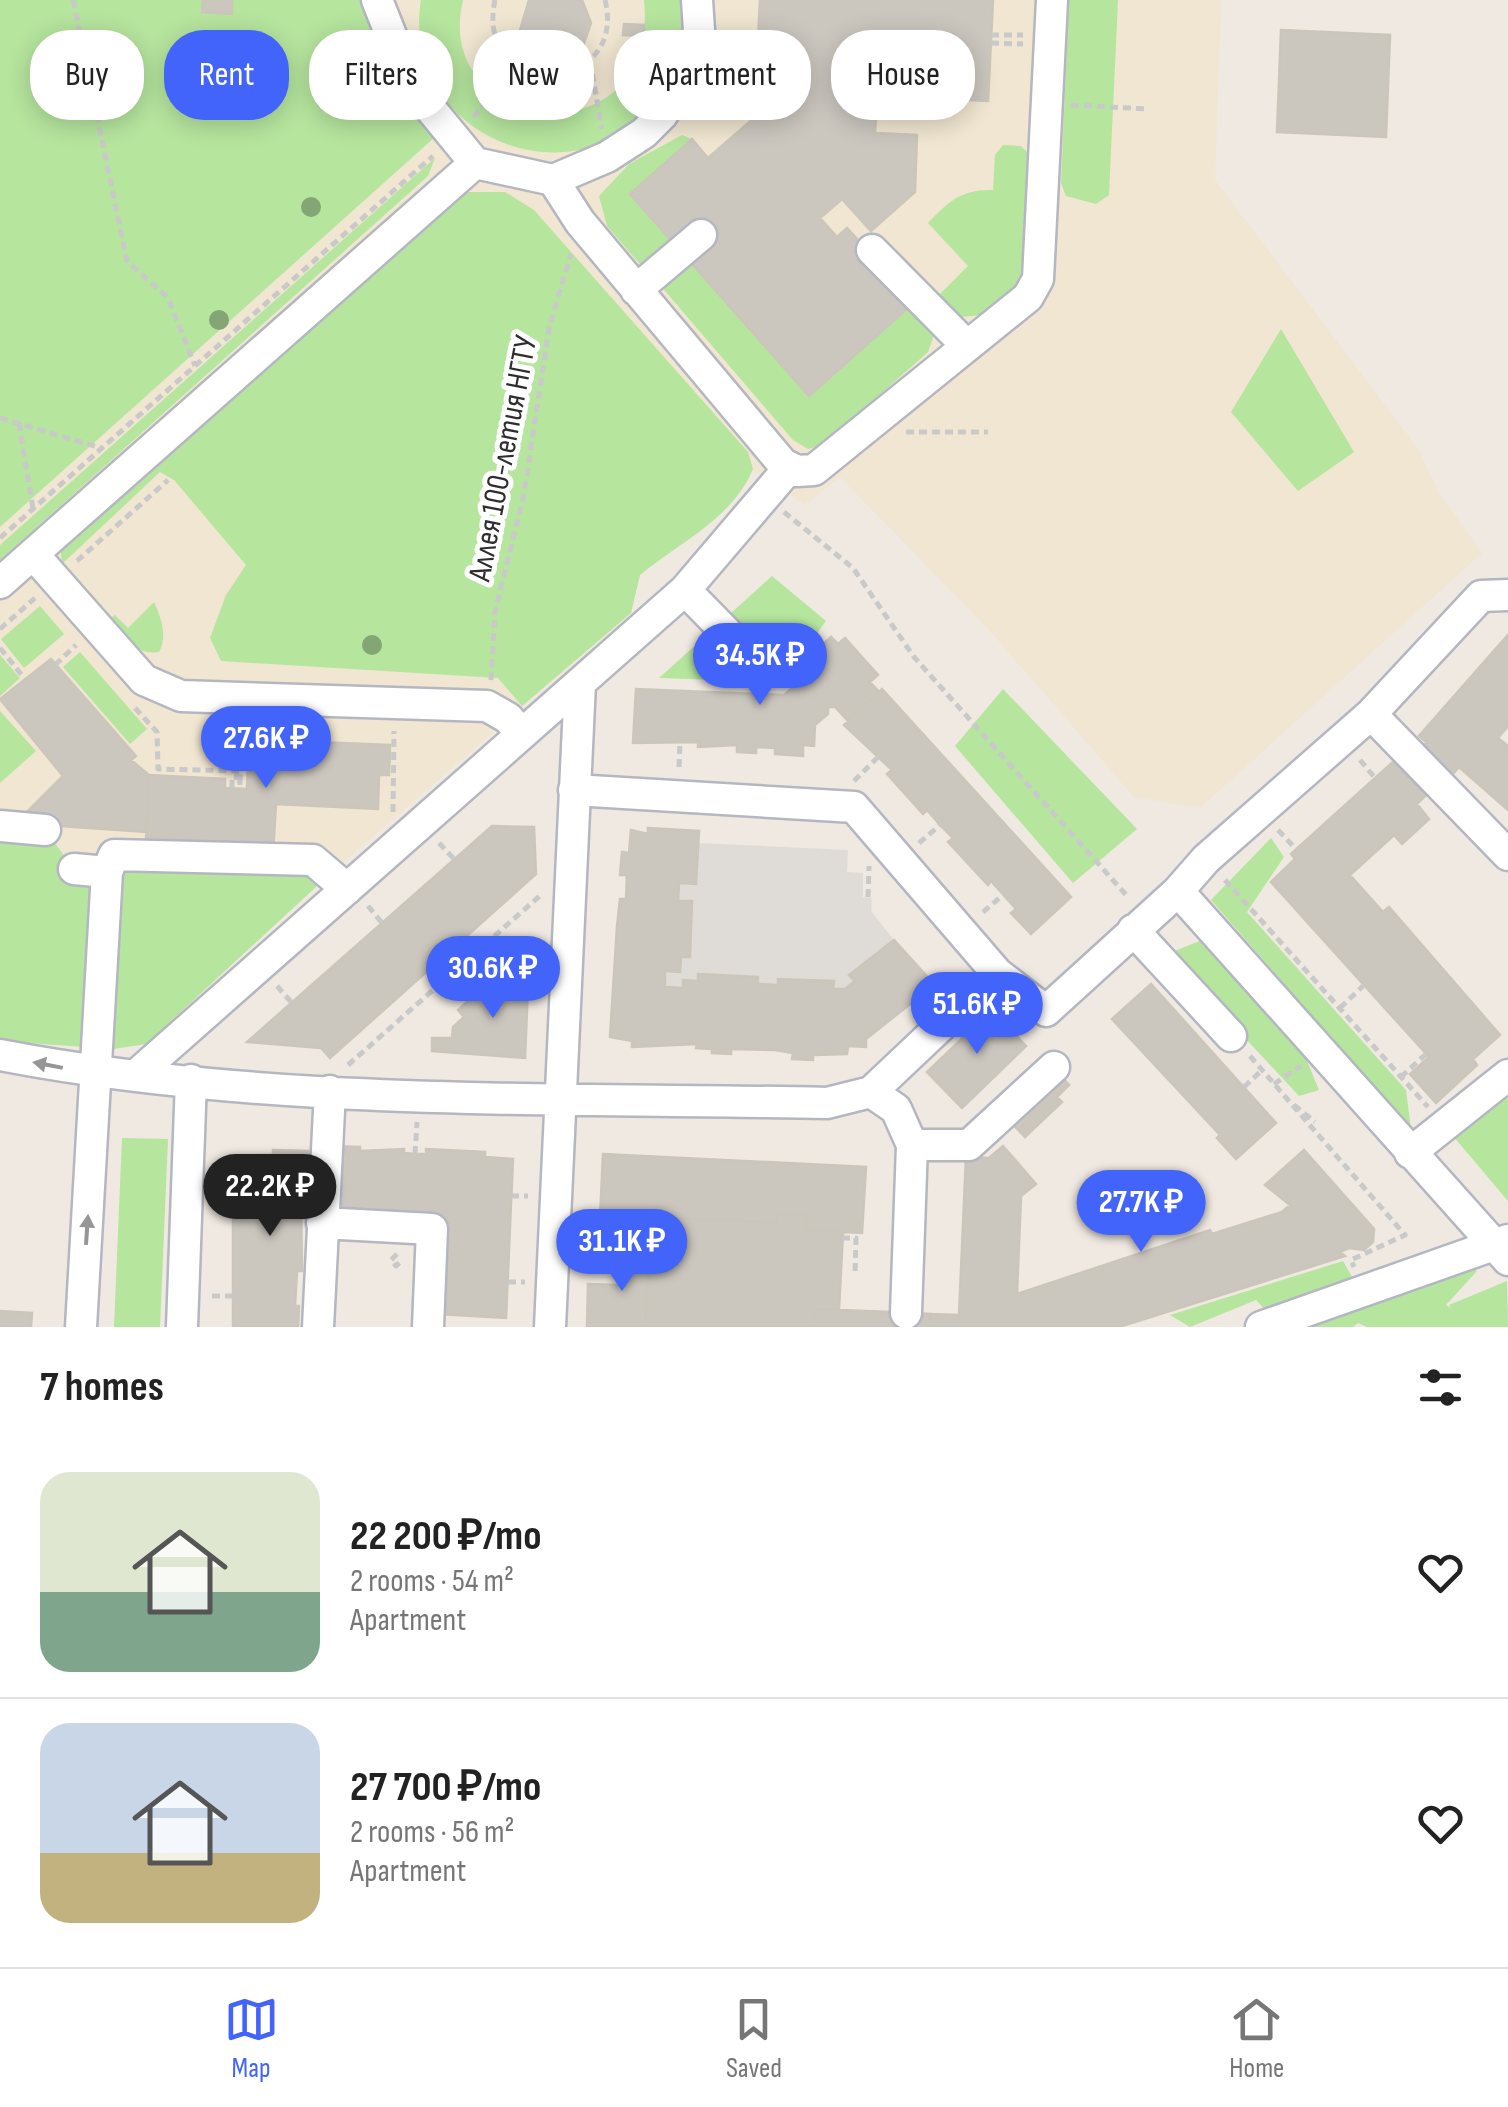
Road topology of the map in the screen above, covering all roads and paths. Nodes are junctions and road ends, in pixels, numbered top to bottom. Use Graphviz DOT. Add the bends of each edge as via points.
graph roads {
  1 [pos="74,0"];
  2 [pos="377,0"];
  3 [pos="495,0"];
  4 [pos="604,0"];
  5 [pos="697,0"];
  6 [pos="1052,0"];
  7 [pos="494,30"];
  8 [pos="594,53"];
  9 [pos="594,83"];
  10 [pos="1048,104"];
  11 [pos="1148,108"];
  12 [pos="473,118"];
  13 [pos="454,138"];
  14 [pos="607,157"];
  15 [pos="475,163"];
  16 [pos="553,180"];
  17 [pos="580,222"];
  18 [pos="701,235"];
  19 [pos="872,250"];
  20 [pos="636,290"];
  21 [pos="967,346"];
  22 [pos="195,366"];
  23 [pos="0,418"];
  24 [pos="18,423"];
  25 [pos="863,431"];
  26 [pos="988,432"];
  27 [pos="101,448"];
  28 [pos="789,468"];
  29 [pos="168,480"];
  30 [pos="766,496"];
  31 [pos="34,509"];
  32 [pos="0,538"];
  33 [pos="33,554"];
  34 [pos="56,580"];
  35 [pos="0,583"];
  36 [pos="685,590"];
  37 [pos="1507,592"];
  38 [pos="0,629"];
  39 [pos="78,643"];
  40 [pos="0,648"];
  41 [pos="55,665"];
  42 [pos="738,670"];
  43 [pos="25,679"];
  44 [pos="580,683"];
  45 [pos="487,706"];
  46 [pos="1371,714"];
  47 [pos="394,730"];
  48 [pos="522,734"];
  49 [pos="680,741"];
  50 [pos="1354,754"];
  51 [pos="879,756"];
  52 [pos="679,770"];
  53 [pos="238,772"];
  54 [pos="1375,778"];
  55 [pos="852,783"];
  56 [pos="236,788"];
  57 [pos="574,790"];
  58 [pos="940,824"];
  59 [pos="0,826"];
  60 [pos="1274,826"];
  61 [pos="44,830"];
  62 [pos="422,838"];
  63 [pos="917,845"];
  64 [pos="1296,849"];
  65 [pos="111,853"];
  66 [pos="1508,855"];
  67 [pos="1206,859"];
  68 [pos="454,860"];
  69 [pos="74,869"];
  70 [pos="571,870"];
  71 [pos="868,870"];
  72 [pos="1178,891"];
  73 [pos="1003,894"];
  74 [pos="355,895"];
  75 [pos="868,898"];
  76 [pos="981,914"];
  77 [pos="382,923"];
  78 [pos="1140,924"];
  79 [pos="997,973"];
  80 [pos="271,979"];
  81 [pos="1364,985"];
  82 [pos="292,1003"];
  83 [pos="1340,1008"];
  84 [pos="1231,1036"];
  85 [pos="1426,1054"];
  86 [pos="0,1056"];
  87 [pos="1054,1067"];
  88 [pos="1262,1070"];
  89 [pos="97,1074"];
  90 [pos="135,1076"];
  91 [pos="1508,1076"];
  92 [pos="1401,1077"];
  93 [pos="191,1080"];
  94 [pos="1244,1087"];
  95 [pos="330,1091"];
  96 [pos="871,1092"];
  97 [pos="560,1098"];
  98 [pos="1294,1105"];
  99 [pos="418,1107"];
  100 [pos="1314,1122"];
  101 [pos="1443,1124"];
  102 [pos="912,1146"];
  103 [pos="1410,1153"];
  104 [pos="415,1154"];
  105 [pos="322,1223"];
  106 [pos="554,1231"];
  107 [pos="650,1234"];
  108 [pos="1405,1235"];
  109 [pos="842,1238"];
  110 [pos="1504,1248"];
  111 [pos="855,1275"];
  112 [pos="212,1296"];
  113 [pos="234,1296"];
  114 [pos="906,1313"];
  115 [pos="81,1327"];
  116 [pos="182,1327"];
  117 [pos="318,1327"];
  118 [pos="428,1327"];
  119 [pos="550,1327"];
  120 [pos="1262,1327"];
  1 -- 22 [label="path" via="126,262 168,298"];
  2 -- 13 [label="street" via="411,86"];
  3 -- 7 [label="path"];
  4 -- 8 [label="path" via="605,34"];
  5 -- 14 [label="street" via="699,30 685,80 644,134"];
  6 -- 10 [label="street"];
  9 -- 14 [label="path"];
  10 -- 11 [label="path"];
  10 -- 21 [label="street" via="1038,278 1028,297"];
  12 -- 13 [label="path"];
  13 -- 15 [label="street"];
  13 -- 22 [label="path"];
  14 -- 16 [label="street"];
  15 -- 16 [label="street"];
  15 -- 33 [label="street"];
  16 -- 17 [label="street"];
  17 -- 20 [label="street"];
  17 -- 45 [label="path, Аллея 100-летия НГТУ" via="544,357 524,494 495,612"];
  18 -- 20 [label="street"];
  19 -- 21 [label="street"];
  20 -- 28 [label="street"];
  21 -- 25 [label="street"];
  22 -- 27 [label="path"];
  23 -- 24 [label="path"];
  24 -- 27 [label="path"];
  24 -- 31 [label="path"];
  25 -- 26 [label="path"];
  25 -- 28 [label="street" via="814,470"];
  27 -- 31 [label="path"];
  28 -- 30 [label="street"];
  29 -- 34 [label="path"];
  30 -- 36 [label="street"];
  30 -- 78 [label="path" via="852,568 914,657"];
  31 -- 32 [label="path"];
  33 -- 34 [label="street"];
  33 -- 35 [label="street"];
  34 -- 38 [label="path"];
  34 -- 45 [label="street" via="160,690"];
  36 -- 42 [label="street" via="737,643"];
  36 -- 44 [label="street"];
  37 -- 46 [label="street" via="1482,596"];
  39 -- 41 [label="path"];
  40 -- 43 [label="path"];
  44 -- 48 [label="street"];
  44 -- 57 [label="street"];
  45 -- 48 [label="street"];
  46 -- 66 [label="street"];
  46 -- 67 [label="street"];
  47 -- 62 [label="path" via="394,819"];
  48 -- 62 [label="street"];
  49 -- 52 [label="path"];
  50 -- 54 [label="path"];
  51 -- 55 [label="path"];
  53 -- 56 [label="path"];
  57 -- 70 [label="street"];
  57 -- 79 [label="street" via="854,807"];
  58 -- 63 [label="path"];
  59 -- 61 [label="street"];
  60 -- 64 [label="path"];
  62 -- 68 [label="path"];
  62 -- 74 [label="street"];
  65 -- 69 [label="street"];
  65 -- 74 [label="street" via="314,860"];
  65 -- 89 [label="street"];
  67 -- 72 [label="street"];
  67 -- 83 [label="path"];
  70 -- 95 [label="path" via="333,1078"];
  70 -- 97 [label="street"];
  71 -- 75 [label="path"];
  72 -- 78 [label="street"];
  72 -- 103 [label="street"];
  73 -- 76 [label="path"];
  74 -- 77 [label="path"];
  74 -- 90 [label="street"];
  78 -- 79 [label="street" via="1046,1012"];
  78 -- 84 [label="street"];
  79 -- 96 [label="street"];
  80 -- 82 [label="path"];
  81 -- 83 [label="path"];
  83 -- 92 [label="path"];
  84 -- 88 [label="path"];
  85 -- 92 [label="path"];
  89 -- 86 [label="street, one-way"];
  87 -- 102 [label="street" via="969,1145"];
  88 -- 94 [label="path"];
  88 -- 98 [label="path"];
  89 -- 90 [label="street"];
  115 -- 89 [label="street, one-way"];
  90 -- 93 [label="street"];
  91 -- 101 [label="street"];
  92 -- 101 [label="path"];
  93 -- 95 [label="street"];
  93 -- 116 [label="street"];
  95 -- 97 [label="street"];
  95 -- 105 [label="street"];
  96 -- 97 [label="street" via="826,1102"];
  96 -- 102 [label="street" via="896,1109"];
  97 -- 106 [label="street"];
  98 -- 100 [label="path"];
  98 -- 108 [label="path"];
  99 -- 104 [label="path"];
  101 -- 103 [label="street"];
  102 -- 114 [label="street"];
  103 -- 110 [label="street"];
  105 -- 117 [label="street"];
  105 -- 118 [label="street" via="432,1229"];
  106 -- 107 [label="path"];
  106 -- 119 [label="street"];
  109 -- 111 [label="path" via="856,1238"];
  110 -- 120 [label="street"];
  112 -- 113 [label="path"];
}
